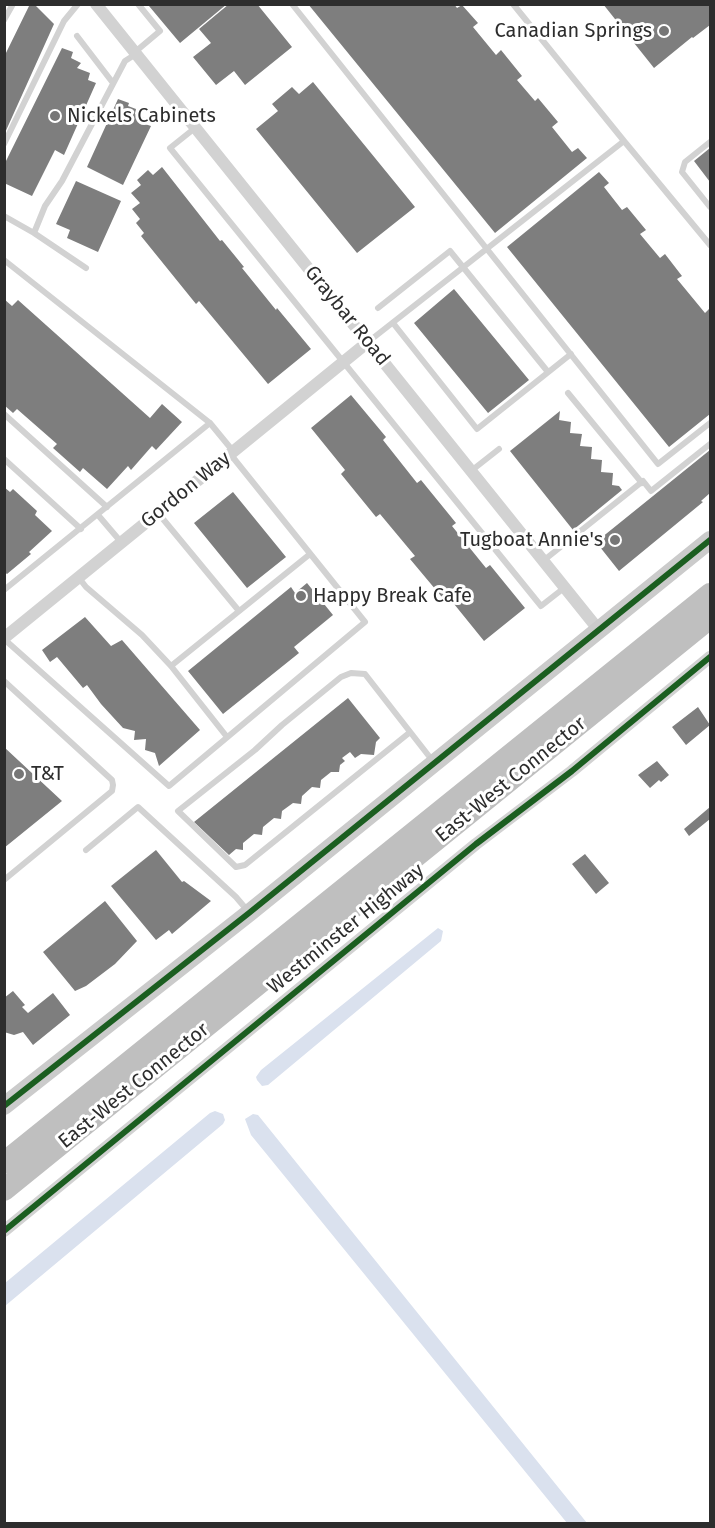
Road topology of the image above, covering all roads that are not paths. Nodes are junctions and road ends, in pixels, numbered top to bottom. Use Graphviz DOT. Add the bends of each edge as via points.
graph roads {
  1 [pos="12,4"];
  2 [pos="78,4"];
  3 [pos="96,4"];
  4 [pos="138,4"];
  5 [pos="292,4"];
  6 [pos="513,4"];
  7 [pos="4,20"];
  8 [pos="77,36"];
  9 [pos="135,53"];
  10 [pos="113,83"];
  11 [pos="195,128"];
  12 [pos="624,141"];
  13 [pos="711,142"];
  14 [pos="4,144"];
  15 [pos="711,207"];
  16 [pos="4,216"];
  17 [pos="34,233"];
  18 [pos="711,245"];
  19 [pos="487,249"];
  20 [pos="4,260"];
  21 [pos="86,268"];
  22 [pos="464,268"];
  23 [pos="378,308"];
  24 [pos="393,323"];
  25 [pos="368,342"];
  26 [pos="571,354"];
  27 [pos="343,363"];
  28 [pos="548,372"];
  29 [pos="568,393"];
  30 [pos="4,414"];
  31 [pos="210,423"];
  32 [pos="711,423"];
  33 [pos="711,444"];
  34 [pos="499,449"];
  35 [pos="232,453"];
  36 [pos="4,459"];
  37 [pos="471,471"];
  38 [pos="642,483"];
  39 [pos="107,507"];
  40 [pos="158,513"];
  41 [pos="98,515"];
  42 [pos="81,529"];
  43 [pos="711,540"];
  44 [pos="122,543"];
  45 [pos="310,554"];
  46 [pos="543,561"];
  47 [pos="79,578"];
  48 [pos="565,587"];
  49 [pos="4,590"];
  50 [pos="711,594"];
  51 [pos="239,611"];
  52 [pos="711,618"];
  53 [pos="598,629"];
  54 [pos="4,638"];
  55 [pos="711,657"];
  56 [pos="171,666"];
  57 [pos="4,681"];
  58 [pos="409,733"];
  59 [pos="228,737"];
  60 [pos="434,763"];
  61 [pos="86,850"];
  62 [pos="4,880"];
  63 [pos="249,913"];
  64 [pos="6,1101"];
  65 [pos="31,1141"];
  66 [pos="4,1158"];
  67 [pos="4,1163"];
  68 [pos="4,1190"];
  69 [pos="4,1231"];
  1 -- 7 [label="lane"];
  2 -- 14 [label="lane" via="64,21"];
  3 -- 9 [label="street, Graybar Road"];
  4 -- 9 [label="lane" via="160,32"];
  5 -- 19 [label="lane"];
  6 -- 12 [label="lane"];
  8 -- 10 [label="lane"];
  9 -- 10 [label="lane" via="125,61"];
  9 -- 11 [label="street, Graybar Road"];
  10 -- 17 [label="lane"];
  11 -- 25 [label="street, Graybar Road"];
  11 -- 27 [label="lane" via="170,147"];
  12 -- 18 [label="lane"];
  12 -- 19 [label="lane"];
  13 -- 15 [label="lane" via="685,162 682,172"];
  16 -- 17 [label="lane"];
  17 -- 21 [label="lane"];
  19 -- 22 [label="lane"];
  19 -- 26 [label="lane"];
  20 -- 31 [label="lane"];
  22 -- 23 [label="lane" via="450,251"];
  22 -- 24 [label="lane"];
  22 -- 28 [label="lane"];
  24 -- 25 [label="lane"];
  24 -- 28 [label="lane" via="477,429"];
  25 -- 27 [label="street, Gordon Way"];
  25 -- 37 [label="street, Graybar Road"];
  26 -- 28 [label="lane"];
  26 -- 32 [label="lane" via="658,464"];
  27 -- 35 [label="street, Gordon Way"];
  27 -- 48 [label="lane" via="541,606"];
  29 -- 38 [label="lane"];
  30 -- 39 [label="lane"];
  31 -- 35 [label="lane"];
  31 -- 39 [label="lane"];
  33 -- 38 [label="lane" via="651,491"];
  34 -- 37 [label="lane"];
  35 -- 40 [label="street, Gordon Way"];
  35 -- 45 [label="lane"];
  36 -- 42 [label="lane"];
  37 -- 46 [label="street, Graybar Road"];
  38 -- 46 [label="lane"];
  39 -- 41 [label="lane"];
  40 -- 44 [label="street, Gordon Way"];
  40 -- 51 [label="lane"];
  41 -- 42 [label="lane"];
  41 -- 44 [label="lane"];
  42 -- 49 [label="lane"];
  43 -- 53 [label="main road"];
  44 -- 47 [label="street, Gordon Way"];
  45 -- 51 [label="lane"];
  45 -- 59 [label="lane" via="365,622"];
  46 -- 48 [label="street, Graybar Road"];
  47 -- 54 [label="street, Gordon Way"];
  47 -- 56 [label="lane"];
  48 -- 53 [label="street, Graybar Road"];
  50 -- 65 [label="highway, East-West Connector"];
  51 -- 56 [label="lane"];
  52 -- 68 [label="highway, East-West Connector"];
  53 -- 60 [label="main road"];
  54 -- 59 [label="lane" via="169,786"];
  55 -- 69 [label="street, Westminster Highway"];
  56 -- 59 [label="lane"];
  57 -- 62 [label="lane" via="113,785 112,791"];
  58 -- 58 [label="lane" via="365,674 351,673 341,677 178,811 236,867 245,865"];
  58 -- 60 [label="lane"];
  60 -- 63 [label="main road"];
  61 -- 63 [label="lane" via="138,807"];
  63 -- 64 [label="main road"];
  65 -- 66 [label="highway"];
  65 -- 67 [label="highway, East-West Connector"];
}
